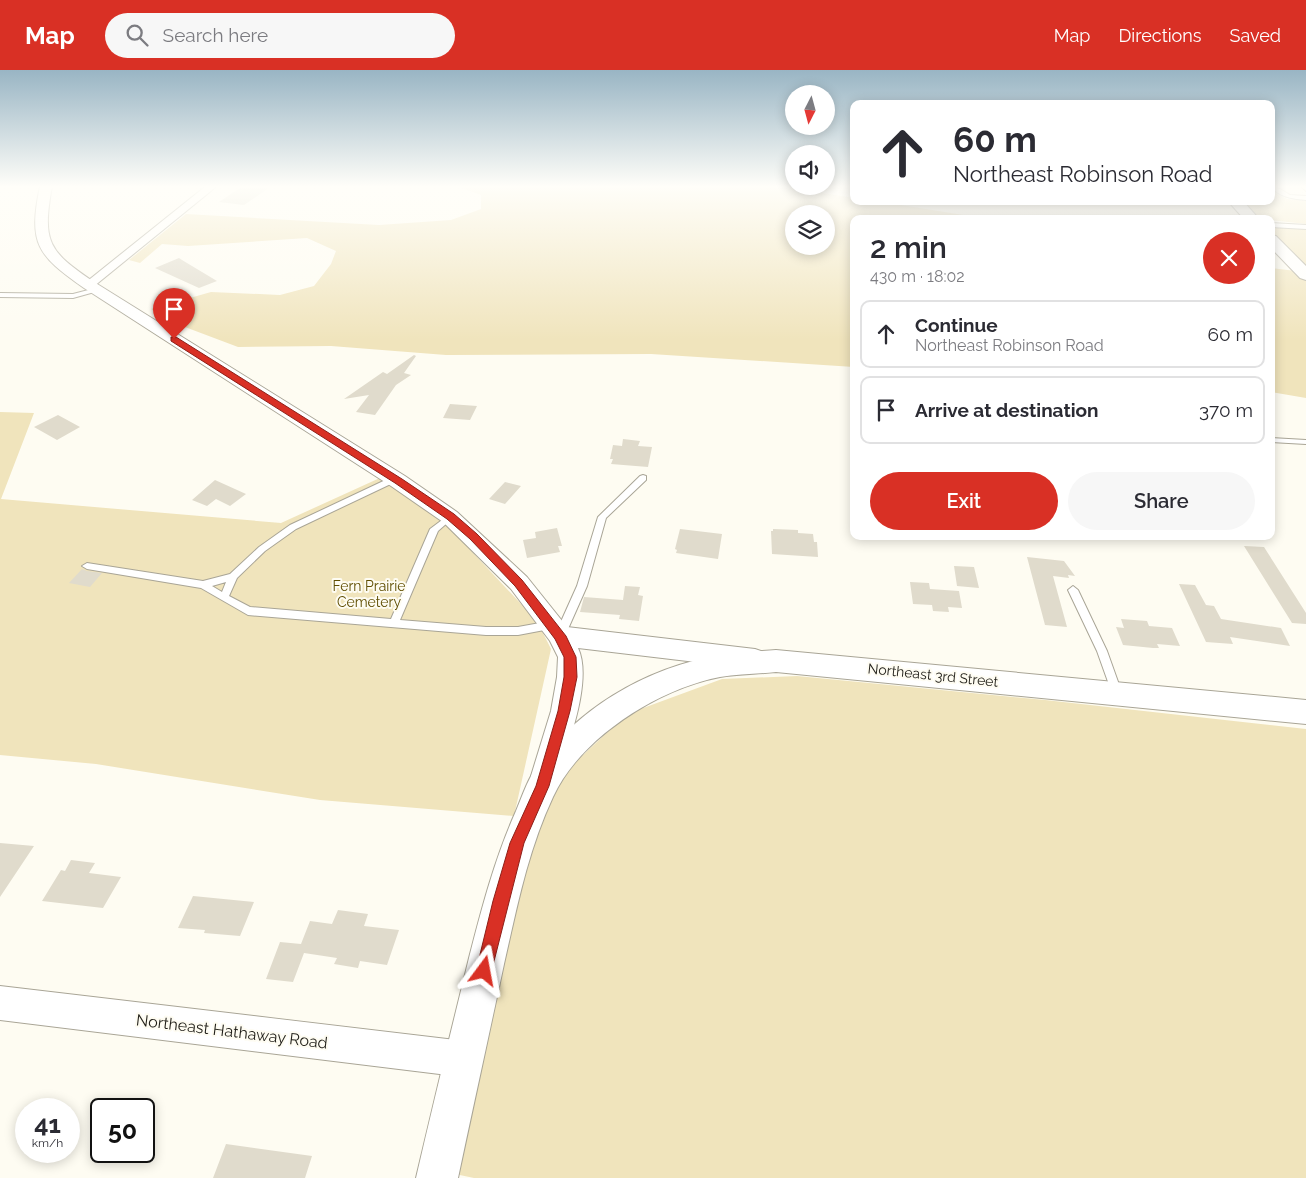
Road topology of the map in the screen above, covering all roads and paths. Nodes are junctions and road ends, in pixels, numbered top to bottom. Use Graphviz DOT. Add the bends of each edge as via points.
graph roads {
  1 [pos="41,238"];
  2 [pos="152,238"];
  3 [pos="1275,243"];
  4 [pos="1306,275"];
  5 [pos="93,288"];
  6 [pos="0,295"];
  7 [pos="1275,440"];
  8 [pos="1306,442"];
  9 [pos="644,478"];
  10 [pos="394,479"];
  11 [pos="450,517"];
  12 [pos="87,566"];
  13 [pos="234,576"];
  14 [pos="203,585"];
  15 [pos="1073,590"];
  16 [pos="224,598"];
  17 [pos="394,623"];
  18 [pos="556,630"];
  19 [pos="706,661"];
  20 [pos="1118,693"];
  21 [pos="1306,712"];
  22 [pos="542,786"];
  23 [pos="0,1003"];
  24 [pos="464,1059"];
  25 [pos="437,1178"];
  1 -- 5 [label="street" via="47,252 65,270"];
  2 -- 5 [label="street"];
  3 -- 4 [label="main road"];
  5 -- 6 [label="lane" via="73,296"];
  5 -- 10 [label="street"];
  7 -- 8 [label="lane"];
  9 -- 18 [label="lane" via="602,517 582,586"];
  10 -- 11 [label="street"];
  10 -- 13 [label="lane" via="293,527 262,549"];
  11 -- 17 [label="lane" via="434,529"];
  11 -- 18 [label="street" via="518,583"];
  12 -- 14 [label="lane"];
  13 -- 14 [label="lane"];
  13 -- 16 [label="lane"];
  14 -- 16 [label="lane"];
  15 -- 20 [label="lane"];
  16 -- 17 [label="lane" via="248,611"];
  17 -- 18 [label="lane" via="518,631"];
  18 -- 19 [label="street"];
  18 -- 22 [label="street" via="570,657 570,677 564,711"];
  19 -- 20 [label="main road, Northeast 3rd Street" via="736,664 776,661"];
  19 -- 22 [label="main road, Northeast 3rd Street" via="616,708 586,731"];
  20 -- 21 [label="main road, Northeast 3rd Street"];
  22 -- 24 [label="main road, Northeast 3rd Street" via="517,843"];
  23 -- 24 [label="street, Northeast Hathaway Road"];
  24 -- 25 [label="main road"];
}
